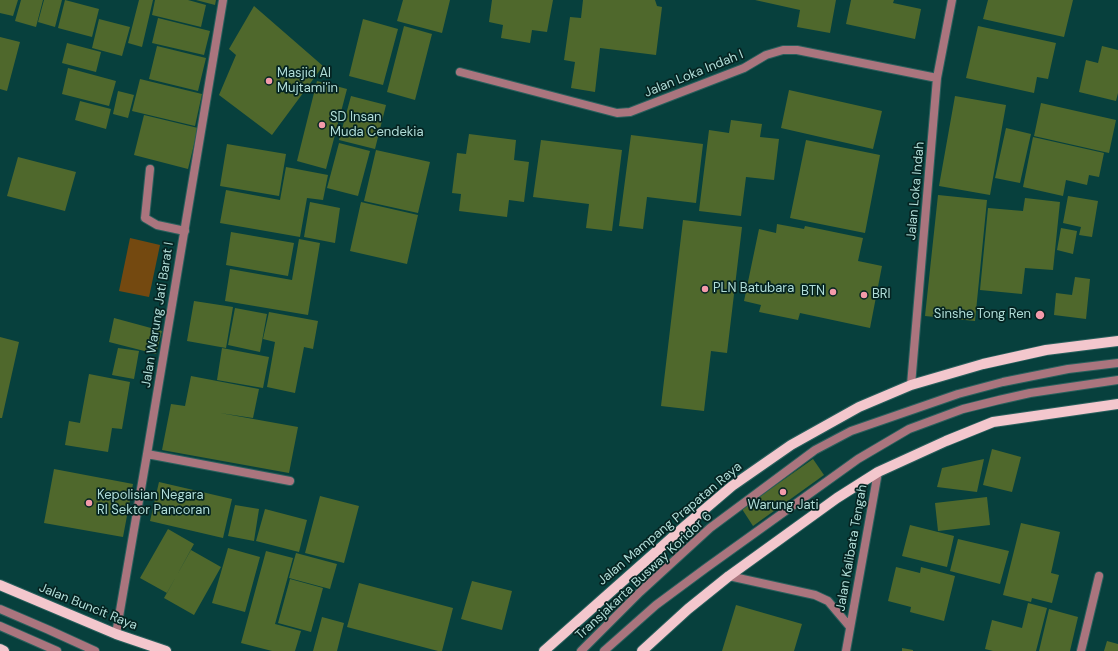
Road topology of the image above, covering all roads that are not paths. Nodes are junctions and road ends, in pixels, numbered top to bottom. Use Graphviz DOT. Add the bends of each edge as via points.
graph roads {
  1 [pos="223,0"];
  2 [pos="952,0"];
  3 [pos="460,72"];
  4 [pos="937,78"];
  5 [pos="150,169"];
  6 [pos="185,231"];
  7 [pos="1118,341"];
  8 [pos="1118,363"];
  9 [pos="1118,380"];
  10 [pos="911,385"];
  11 [pos="1118,404"];
  12 [pos="147,454"];
  13 [pos="878,472"];
  14 [pos="290,481"];
  15 [pos="729,576"];
  16 [pos="1098,576"];
  17 [pos="0,585"];
  18 [pos="0,609"];
  19 [pos="0,626"];
  20 [pos="850,627"];
  21 [pos="116,634"];
  22 [pos="0,650"];
  23 [pos="4,651"];
  24 [pos="57,651"];
  25 [pos="95,651"];
  26 [pos="166,651"];
  27 [pos="544,651"];
  28 [pos="582,651"];
  29 [pos="604,651"];
  30 [pos="642,651"];
  31 [pos="846,651"];
  32 [pos="1081,651"];
  1 -- 6 [label="street, Jalan Warung Jati Barat I"];
  2 -- 4 [label="street, Jalan Loka Indah"];
  3 -- 4 [label="street, Jalan Loka Indah I" via="618,113 630,112 744,68 766,55 783,50 797,50"];
  4 -- 10 [label="street, Jalan Loka Indah"];
  5 -- 6 [label="street" via="145,218 157,225"];
  6 -- 12 [label="street, Jalan Warung Jati Barat I"];
  7 -- 10 [label="main road, Jalan Mampang Prapatan Raya" via="1046,350 984,364"];
  8 -- 28 [label="street, Transjakarta Busway Koridor 6" via="1068,369 958,394 851,431 815,450 710,528 640,592"];
  9 -- 29 [label="street" via="1000,400 963,409 909,429 858,459 706,568 656,605"];
  10 -- 27 [label="main road, Jalan Mampang Prapatan Raya" via="859,407 791,445 732,486"];
  11 -- 13 [label="main road" via="993,422"];
  12 -- 14 [label="street"];
  12 -- 21 [label="street, Jalan Warung Jati Barat I"];
  13 -- 15 [label="main road" via="837,498"];
  13 -- 20 [label="street, Jalan Kalibata Tengah"];
  15 -- 20 [label="street, Jalan Kalibata Tengah" via="828,600"];
  15 -- 30 [label="main road"];
  16 -- 32 [label="street"];
  17 -- 21 [label="main road, Jalan Buncit Raya"];
  18 -- 25 [label="street"];
  19 -- 24 [label="street"];
  20 -- 31 [label="street, Jalan Kalibata Tengah"];
  21 -- 26 [label="main road, Jalan Buncit Raya"];
  22 -- 23 [label="main road"];
}
